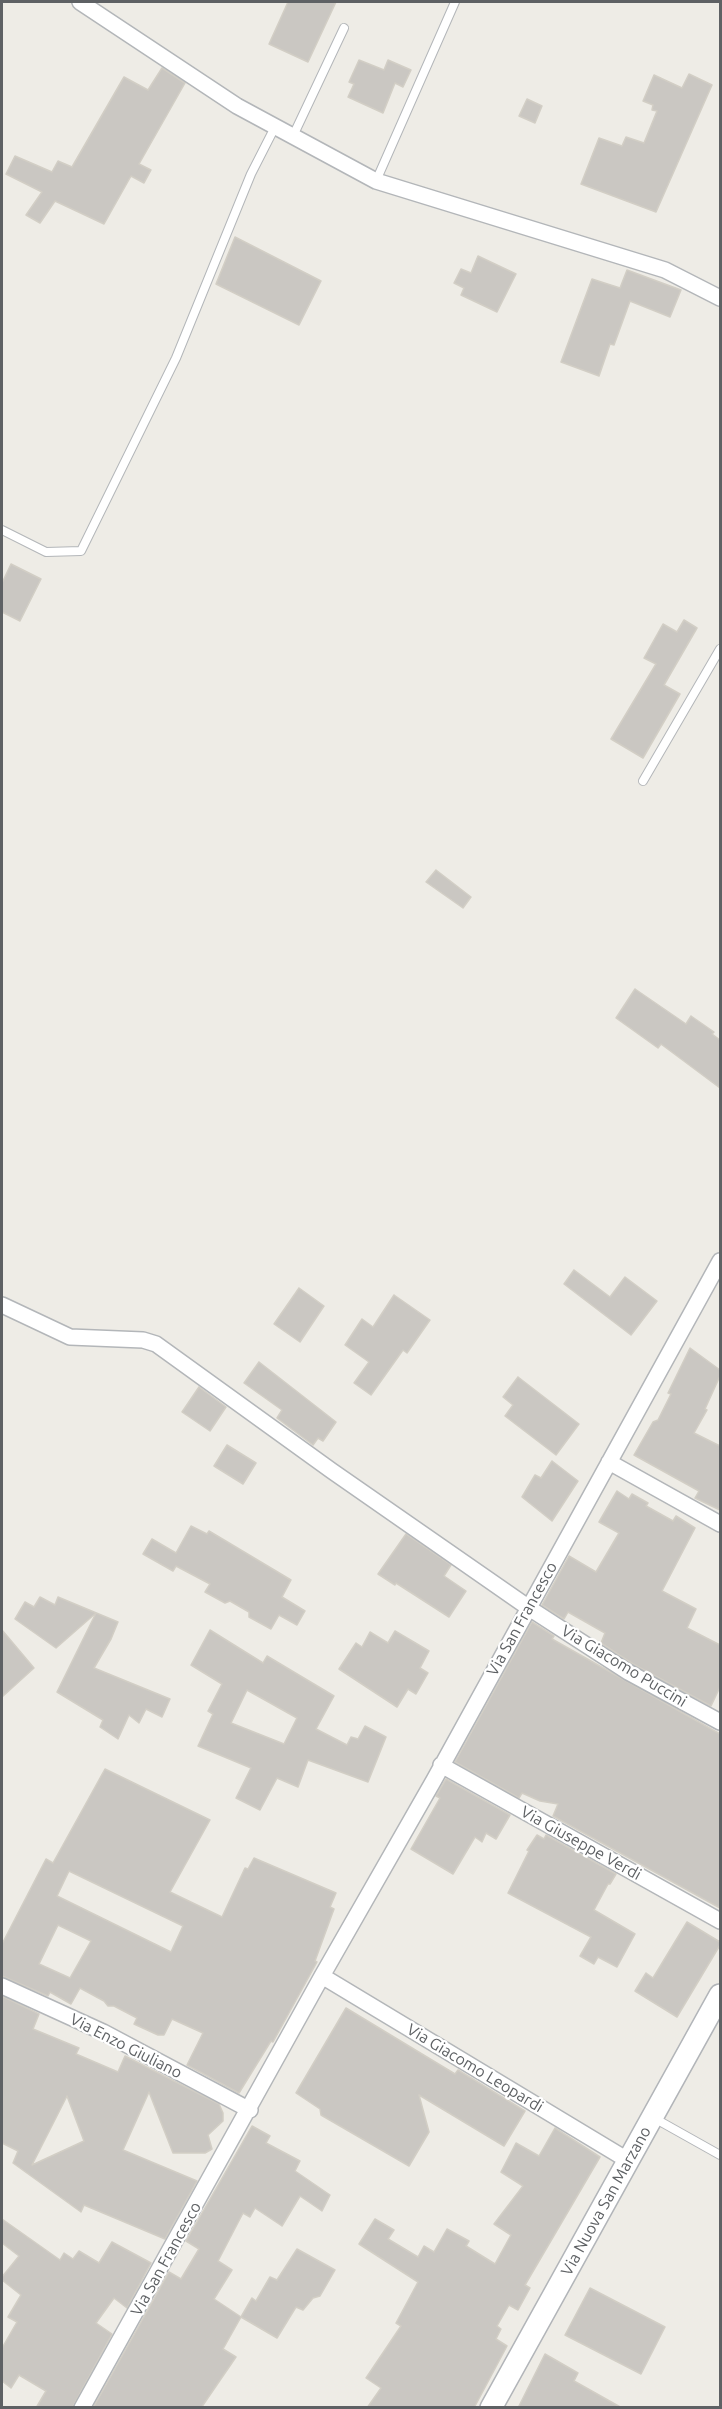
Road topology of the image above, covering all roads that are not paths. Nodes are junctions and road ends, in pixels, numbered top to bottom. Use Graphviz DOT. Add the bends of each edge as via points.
graph roads {
  1 [pos="80,2"];
  2 [pos="455,2"];
  3 [pos="344,28"];
  4 [pos="276,127"];
  5 [pos="293,136"];
  6 [pos="376,181"];
  7 [pos="720,298"];
  8 [pos="2,530"];
  9 [pos="720,649"];
  10 [pos="643,781"];
  11 [pos="720,1262"];
  12 [pos="2,1305"];
  13 [pos="609,1462"];
  14 [pos="720,1524"];
  15 [pos="529,1608"];
  16 [pos="720,1722"];
  17 [pos="441,1765"];
  18 [pos="720,1921"];
  19 [pos="322,1976"];
  20 [pos="2,1986"];
  21 [pos="720,1995"];
  22 [pos="249,2110"];
  23 [pos="653,2118"];
  24 [pos="720,2155"];
  25 [pos="629,2160"];
  26 [pos="82,2408"];
  27 [pos="492,2408"];
  1 -- 4 [label="street" via="237,106"];
  2 -- 6 [label="lane"];
  3 -- 5 [label="lane"];
  4 -- 5 [label="street"];
  4 -- 8 [label="lane" via="251,174 176,358 81,551 46,552"];
  5 -- 6 [label="street"];
  6 -- 7 [label="street" via="665,270"];
  9 -- 10 [label="lane"];
  11 -- 13 [label="street, Via San Francesco"];
  12 -- 15 [label="street, Via Giacomo Puccini" via="70,1337 156,1344"];
  13 -- 14 [label="street"];
  13 -- 15 [label="street, Via San Francesco"];
  15 -- 16 [label="street, Via Giacomo Puccini" via="628,1672"];
  15 -- 17 [label="street, Via San Francesco"];
  17 -- 18 [label="street, Via Giuseppe Verdi"];
  17 -- 19 [label="street, Via San Francesco"];
  19 -- 22 [label="street, Via San Francesco"];
  19 -- 25 [label="street, Via Giacomo Leopardi"];
  20 -- 22 [label="street, Via Enzo Giuliano" via="103,2032"];
  21 -- 23 [label="main road, Via Nuova San Marzano"];
  22 -- 26 [label="street, Via San Francesco"];
  23 -- 24 [label="lane"];
  23 -- 25 [label="main road, Via Nuova San Marzano"];
  25 -- 27 [label="main road, Via Nuova San Marzano"];
}
